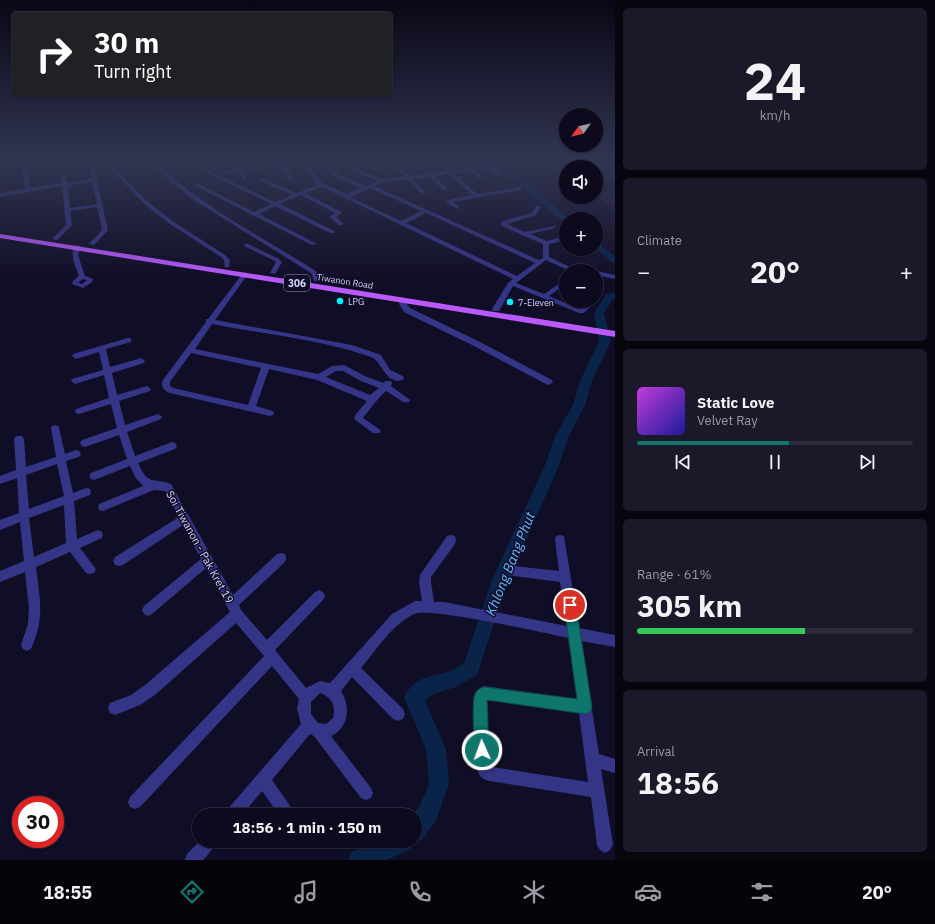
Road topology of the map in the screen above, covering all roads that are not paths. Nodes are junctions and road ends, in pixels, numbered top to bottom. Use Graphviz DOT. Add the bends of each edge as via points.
graph roads {
  1 [pos="67,202"];
  2 [pos="145,202"];
  3 [pos="199,202"];
  4 [pos="231,202"];
  5 [pos="271,202"];
  6 [pos="279,202"];
  7 [pos="317,202"];
  8 [pos="360,202"];
  9 [pos="402,202"];
  10 [pos="449,202"];
  11 [pos="275,204"];
  12 [pos="100,205"];
  13 [pos="457,207"];
  14 [pos="538,207"];
  15 [pos="68,210"];
  16 [pos="424,212"];
  17 [pos="254,214"];
  18 [pos="403,222"];
  19 [pos="341,224"];
  20 [pos="553,226"];
  21 [pos="0,230"];
  22 [pos="332,232"];
  23 [pos="524,234"];
  24 [pos="0,236"];
  25 [pos="55,238"];
  26 [pos="559,240"];
  27 [pos="546,243"];
  28 [pos="92,244"];
  29 [pos="314,244"];
  30 [pos="246,245"];
  31 [pos="78,247"];
  32 [pos="546,258"];
  33 [pos="539,262"];
  34 [pos="559,264"];
  35 [pos="225,268"];
  36 [pos="273,273"];
  37 [pos="245,274"];
  38 [pos="603,274"];
  39 [pos="82,277"];
  40 [pos="615,277"];
  41 [pos="517,278"];
  42 [pos="316,280"];
  43 [pos="510,283"];
  44 [pos="559,286"];
  45 [pos="544,297"];
  46 [pos="403,300"];
  47 [pos="559,303"];
  48 [pos="571,308"];
  49 [pos="585,308"];
  50 [pos="496,309"];
  51 [pos="209,321"];
  52 [pos="593,327"];
  53 [pos="615,328"];
  54 [pos="609,331"];
  55 [pos="128,340"];
  56 [pos="102,348"];
  57 [pos="189,350"];
  58 [pos="76,356"];
  59 [pos="141,361"];
  60 [pos="266,365"];
  61 [pos="107,372"];
  62 [pos="390,376"];
  63 [pos="319,377"];
  64 [pos="400,378"];
  65 [pos="76,381"];
  66 [pos="549,382"];
  67 [pos="386,387"];
  68 [pos="146,389"];
  69 [pos="114,399"];
  70 [pos="372,399"];
  71 [pos="406,400"];
  72 [pos="251,408"];
  73 [pos="79,411"];
  74 [pos="270,412"];
  75 [pos="158,417"];
  76 [pos="55,428"];
  77 [pos="123,429"];
  78 [pos="376,430"];
  79 [pos="19,439"];
  80 [pos="85,443"];
  81 [pos="172,446"];
  82 [pos="76,454"];
  83 [pos="60,459"];
  84 [pos="132,462"];
  85 [pos="20,474"];
  86 [pos="94,476"];
  87 [pos="0,480"];
  88 [pos="152,486"];
  89 [pos="86,492"];
  90 [pos="68,498"];
  91 [pos="103,507"];
  92 [pos="24,516"];
  93 [pos="186,518"];
  94 [pos="0,525"];
  95 [pos="98,535"];
  96 [pos="451,540"];
  97 [pos="560,540"];
  98 [pos="72,547"];
  99 [pos="281,558"];
  100 [pos="208,560"];
  101 [pos="119,561"];
  102 [pos="29,565"];
  103 [pos="90,569"];
  104 [pos="514,571"];
  105 [pos="0,577"];
  106 [pos="566,577"];
  107 [pos="319,596"];
  108 [pos="429,607"];
  109 [pos="234,609"];
  110 [pos="148,610"];
  111 [pos="574,633"];
  112 [pos="615,641"];
  113 [pos="27,645"];
  114 [pos="269,653"];
  115 [pos="353,669"];
  116 [pos="332,691"];
  117 [pos="306,698"];
  118 [pos="585,707"];
  119 [pos="116,708"];
  120 [pos="398,714"];
  121 [pos="314,728"];
  122 [pos="593,760"];
  123 [pos="615,766"];
  124 [pos="263,780"];
  125 [pos="598,791"];
  126 [pos="366,792"];
  127 [pos="134,802"];
  128 [pos="238,808"];
  129 [pos="283,808"];
  130 [pos="605,845"];
  131 [pos="204,848"];
  132 [pos="193,860"];
  1 -- 15 [label="street"];
  2 -- 35 [label="street" via="223,256 227,260"];
  3 -- 42 [label="street" via="314,272"];
  4 -- 17 [label="street"];
  5 -- 11 [label="street"];
  6 -- 11 [label="street"];
  7 -- 19 [label="street" via="338,212 332,217"];
  8 -- 18 [label="street"];
  9 -- 16 [label="street"];
  10 -- 13 [label="street"];
  11 -- 17 [label="street"];
  11 -- 22 [label="street"];
  12 -- 15 [label="street"];
  12 -- 28 [label="street" via="105,230"];
  14 -- 23 [label="street" via="534,214 504,222 504,225"];
  15 -- 25 [label="street" via="69,225"];
  16 -- 18 [label="street"];
  16 -- 33 [label="street"];
  17 -- 29 [label="street"];
  18 -- 41 [label="street"];
  20 -- 23 [label="street"];
  21 -- 25 [label="main road, Tiwanon Road / 306"];
  23 -- 27 [label="street"];
  24 -- 31 [label="main road, Tiwanon Road / 306"];
  25 -- 28 [label="main road, Tiwanon Road / 306"];
  26 -- 27 [label="street"];
  27 -- 32 [label="street"];
  28 -- 35 [label="main road, Tiwanon Road / 306"];
  30 -- 36 [label="street" via="279,262"];
  31 -- 35 [label="main road, Tiwanon Road / 306"];
  31 -- 39 [label="street" via="75,255"];
  32 -- 33 [label="street"];
  32 -- 34 [label="street"];
  33 -- 41 [label="street"];
  35 -- 36 [label="main road, Tiwanon Road / 306"];
  35 -- 37 [label="main road, Tiwanon Road / 306"];
  36 -- 42 [label="main road, Tiwanon Road / 306"];
  37 -- 46 [label="main road, Tiwanon Road / 306"];
  37 -- 51 [label="street"];
  38 -- 40 [label="street"];
  41 -- 43 [label="street"];
  42 -- 50 [label="main road, Tiwanon Road / 306"];
  43 -- 45 [label="street"];
  43 -- 50 [label="street"];
  44 -- 45 [label="street"];
  45 -- 47 [label="street"];
  46 -- 52 [label="main road, Tiwanon Road / 306"];
  46 -- 66 [label="street" via="402,304 407,310"];
  48 -- 49 [label="street" via="578,311"];
  50 -- 52 [label="main road, Tiwanon Road / 306"];
  51 -- 57 [label="street"];
  51 -- 62 [label="street" via="349,347 378,357"];
  52 -- 54 [label="main road, Tiwanon Road / 306"];
  53 -- 54 [label="main road, Tiwanon Road / 306"];
  55 -- 56 [label="street"];
  56 -- 58 [label="street"];
  56 -- 61 [label="street, Soi Tiwanon - Pak Kret 19"];
  57 -- 60 [label="street"];
  57 -- 72 [label="street" via="166,382 166,387"];
  59 -- 61 [label="street"];
  60 -- 63 [label="street"];
  60 -- 72 [label="street"];
  61 -- 65 [label="street"];
  61 -- 69 [label="street, Soi Tiwanon - Pak Kret 19"];
  62 -- 64 [label="street"];
  62 -- 67 [label="street"];
  63 -- 67 [label="street" via="335,368 344,368"];
  63 -- 70 [label="street"];
  67 -- 70 [label="street"];
  67 -- 71 [label="street"];
  68 -- 69 [label="street"];
  69 -- 73 [label="street"];
  69 -- 77 [label="street, Soi Tiwanon - Pak Kret 19"];
  70 -- 78 [label="street" via="358,419"];
  72 -- 74 [label="street"];
  75 -- 77 [label="street"];
  76 -- 83 [label="street"];
  77 -- 80 [label="street"];
  77 -- 84 [label="street, Soi Tiwanon - Pak Kret 19"];
  79 -- 85 [label="street"];
  81 -- 84 [label="street"];
  82 -- 83 [label="street"];
  83 -- 85 [label="street"];
  83 -- 90 [label="street"];
  84 -- 86 [label="street"];
  84 -- 88 [label="street, Soi Tiwanon - Pak Kret 19" via="143,481"];
  85 -- 87 [label="street"];
  85 -- 92 [label="street"];
  88 -- 91 [label="street"];
  88 -- 93 [label="street, Soi Tiwanon - Pak Kret 19" via="168,487"];
  89 -- 90 [label="street"];
  90 -- 92 [label="street"];
  90 -- 98 [label="street"];
  92 -- 94 [label="street"];
  92 -- 102 [label="street"];
  93 -- 100 [label="street, Soi Tiwanon - Pak Kret 19"];
  93 -- 101 [label="street"];
  95 -- 98 [label="street"];
  96 -- 108 [label="street" via="426,575"];
  97 -- 106 [label="street"];
  98 -- 102 [label="street"];
  98 -- 103 [label="street"];
  99 -- 109 [label="street"];
  100 -- 109 [label="street, Soi Tiwanon - Pak Kret 19"];
  100 -- 110 [label="street"];
  102 -- 105 [label="street"];
  102 -- 113 [label="street" via="35,618"];
  104 -- 106 [label="street"];
  106 -- 111 [label="street"];
  107 -- 114 [label="street"];
  108 -- 111 [label="street"];
  108 -- 115 [label="street" via="415,607 396,618"];
  109 -- 114 [label="street, Soi Tiwanon - Pak Kret 19"];
  109 -- 119 [label="street" via="150,690"];
  111 -- 112 [label="street"];
  111 -- 118 [label="street"];
  114 -- 117 [label="street, Soi Tiwanon - Pak Kret 19"];
  114 -- 127 [label="street"];
  115 -- 116 [label="street"];
  115 -- 120 [label="street"];
  116 -- 117 [label="street" via="320,687 314,689"];
  116 -- 121 [label="street" via="340,702 340,717 337,724 326,731"];
  117 -- 121 [label="street" via="303,712"];
  118 -- 122 [label="street"];
  118 -- 125 [label="street" via="484,693 480,699 482,761 484,769 489,774"];
  121 -- 124 [label="street"];
  121 -- 126 [label="street"];
  122 -- 123 [label="street"];
  122 -- 125 [label="street"];
  124 -- 128 [label="street"];
  124 -- 129 [label="street"];
  125 -- 130 [label="street"];
  131 -- 132 [label="street"];
}
